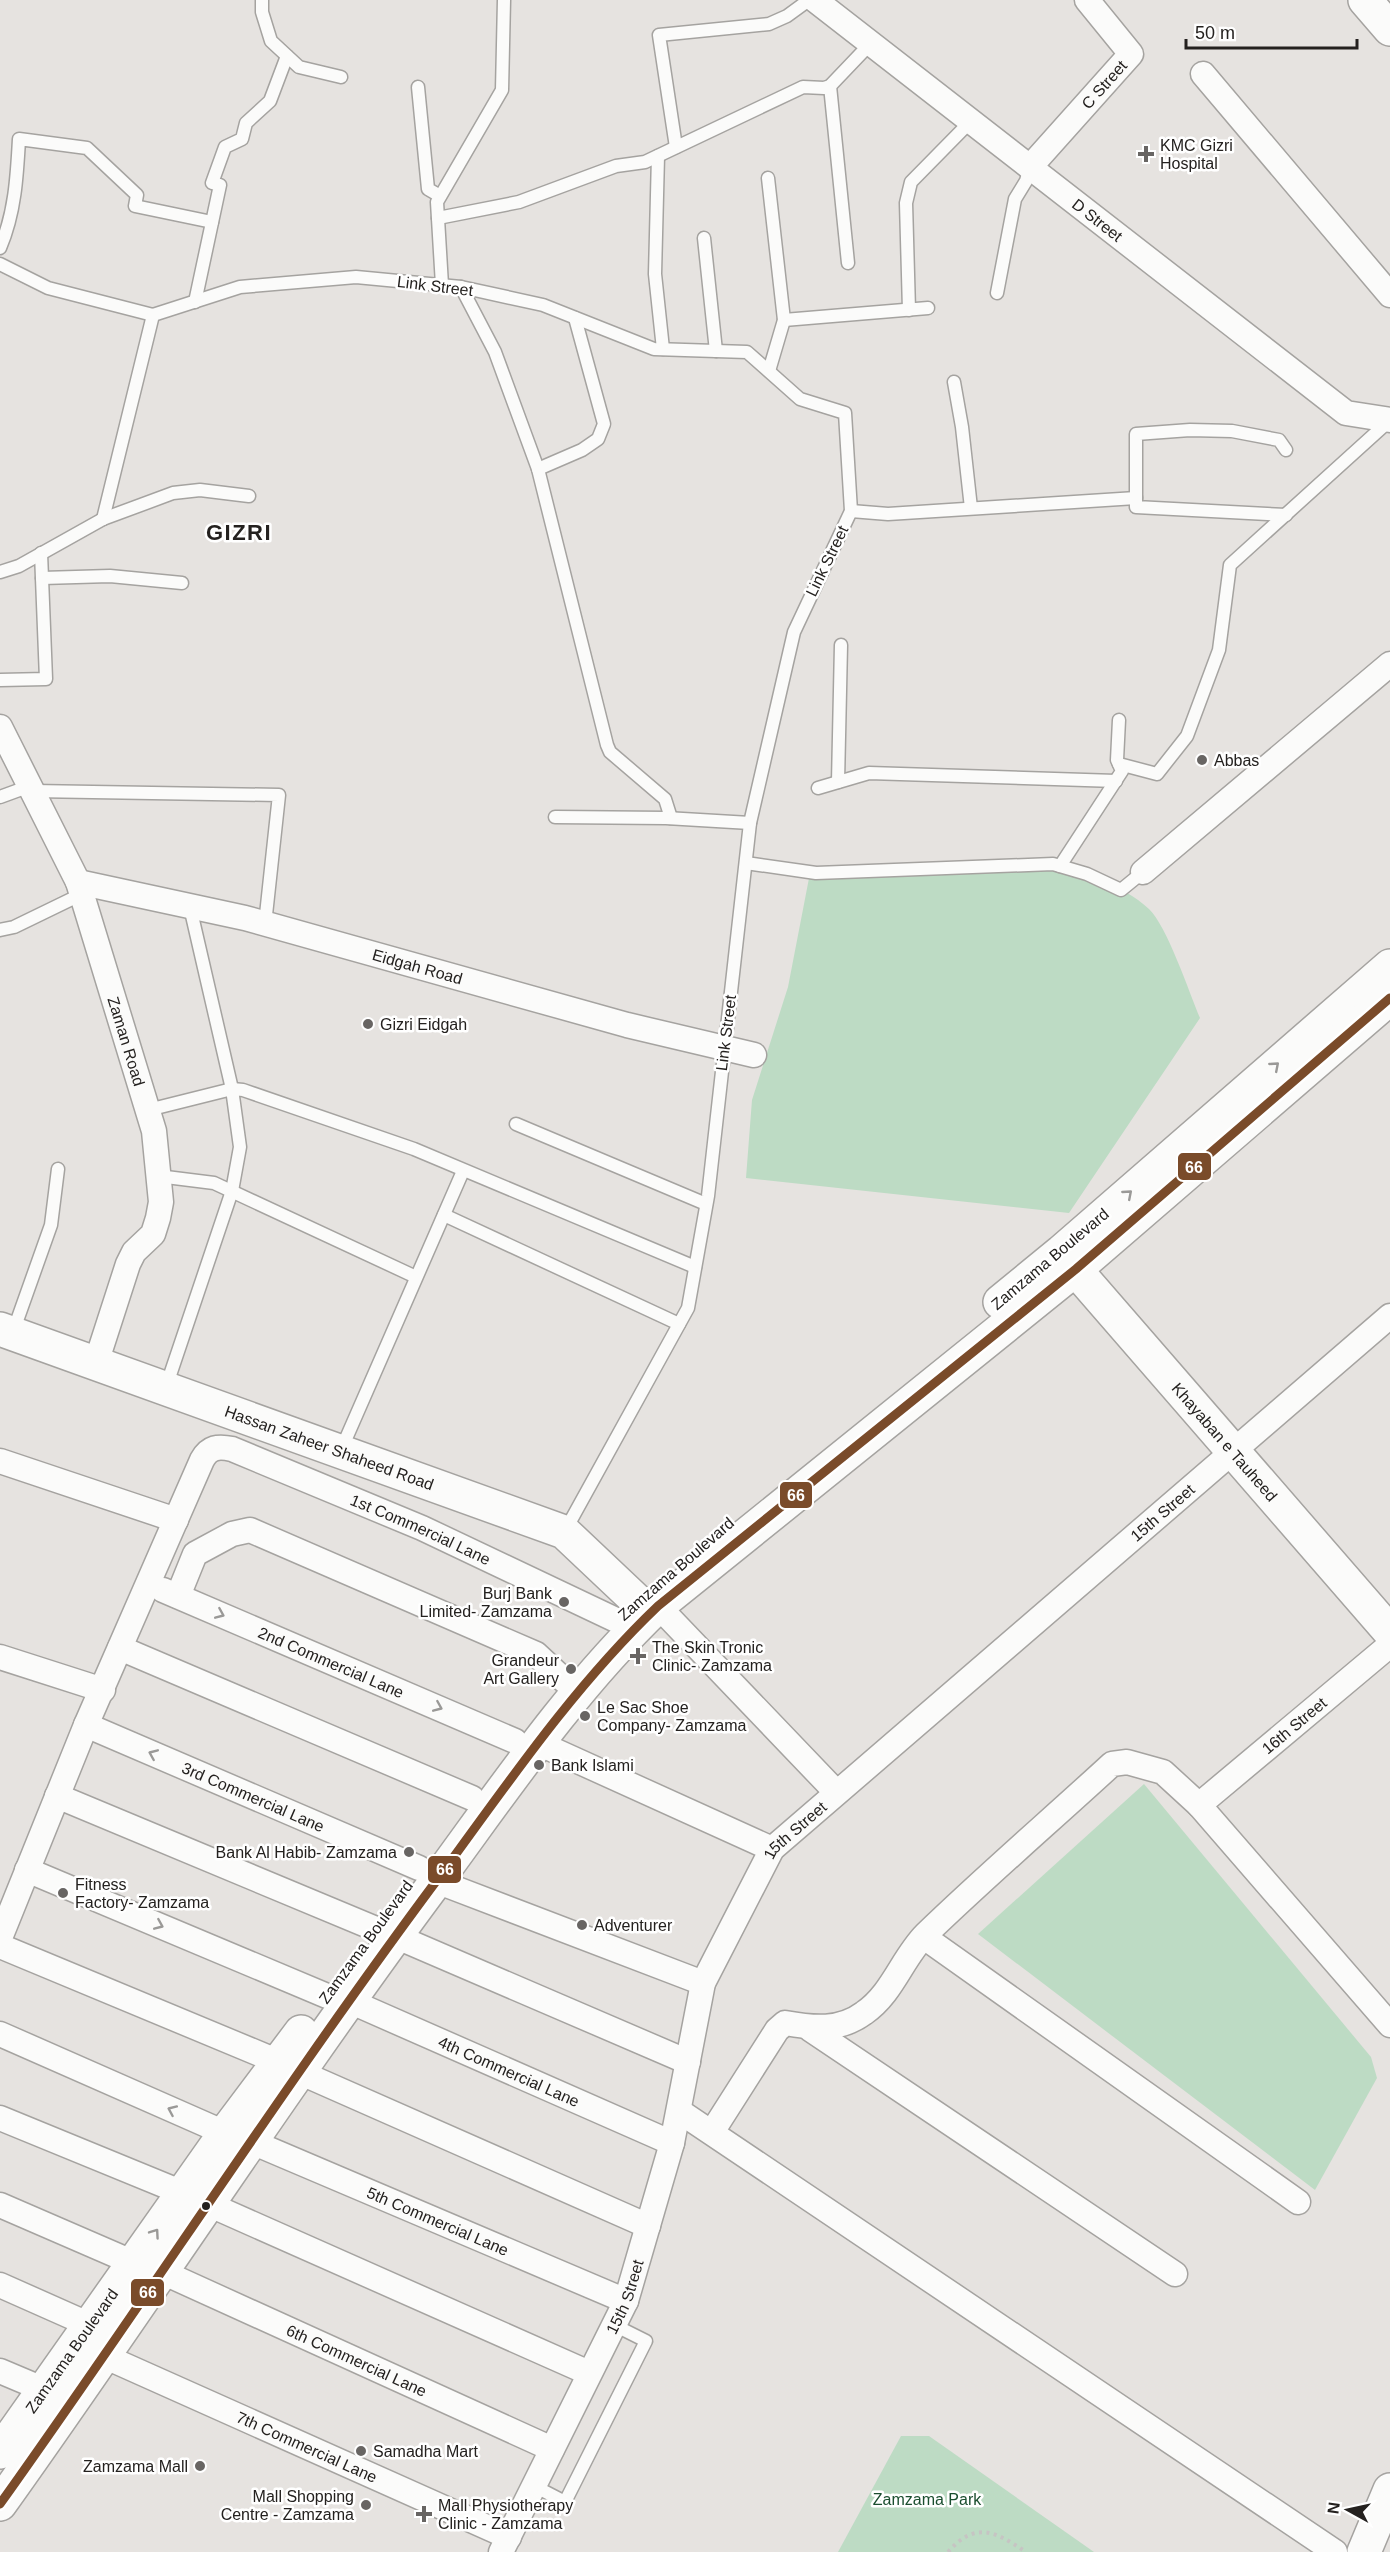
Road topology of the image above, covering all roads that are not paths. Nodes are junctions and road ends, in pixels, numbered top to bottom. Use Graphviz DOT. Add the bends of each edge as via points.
graph roads {
  1 [pos="262,0"];
  2 [pos="504,0"];
  3 [pos="809,0"];
  4 [pos="815,0"];
  5 [pos="1087,0"];
  6 [pos="1365,0"];
  7 [pos="1390,29"];
  8 [pos="871,43"];
  9 [pos="287,56"];
  10 [pos="1203,74"];
  11 [pos="341,77"];
  12 [pos="830,86"];
  13 [pos="418,87"];
  14 [pos="971,121"];
  15 [pos="676,147"];
  16 [pos="658,156"];
  17 [pos="1030,167"];
  18 [pos="768,178"];
  19 [pos="440,196"];
  20 [pos="438,218"];
  21 [pos="212,222"];
  22 [pos="704,238"];
  23 [pos="0,248"];
  24 [pos="848,263"];
  25 [pos="0,264"];
  26 [pos="442,285"];
  27 [pos="461,287"];
  28 [pos="997,293"];
  29 [pos="1390,295"];
  30 [pos="195,302"];
  31 [pos="928,308"];
  32 [pos="909,310"];
  33 [pos="153,315"];
  34 [pos="575,318"];
  35 [pos="784,320"];
  36 [pos="663,350"];
  37 [pos="716,351"];
  38 [pos="769,371"];
  39 [pos="954,382"];
  40 [pos="1389,421"];
  41 [pos="1286,450"];
  42 [pos="538,469"];
  43 [pos="249,496"];
  44 [pos="1136,498"];
  45 [pos="971,508"];
  46 [pos="852,512"];
  47 [pos="1286,514"];
  48 [pos="102,519"];
  49 [pos="41,553"];
  50 [pos="0,572"];
  51 [pos="42,578"];
  52 [pos="182,583"];
  53 [pos="841,645"];
  54 [pos="1390,664"];
  55 [pos="0,681"];
  56 [pos="1119,720"];
  57 [pos="0,727"];
  58 [pos="1119,764"];
  59 [pos="1116,781"];
  60 [pos="838,782"];
  61 [pos="31,788"];
  62 [pos="818,788"];
  63 [pos="0,796"];
  64 [pos="555,817"];
  65 [pos="671,819"];
  66 [pos="750,823"];
  67 [pos="746,863"];
  68 [pos="1060,866"];
  69 [pos="1143,872"];
  70 [pos="80,888"];
  71 [pos="190,907"];
  72 [pos="265,924"];
  73 [pos="0,930"];
  74 [pos="1390,966"];
  75 [pos="1390,998"];
  76 [pos="725,1048"];
  77 [pos="754,1055"];
  78 [pos="232,1089"];
  79 [pos="148,1110"];
  80 [pos="516,1124"];
  81 [pos="58,1169"];
  82 [pos="463,1171"];
  83 [pos="158,1176"];
  84 [pos="232,1191"];
  85 [pos="706,1204"];
  86 [pos="444,1215"];
  87 [pos="1069,1261"];
  88 [pos="695,1267"];
  89 [pos="416,1277"];
  90 [pos="1390,1316"];
  91 [pos="679,1324"];
  92 [pos="6,1331"];
  93 [pos="96,1363"];
  94 [pos="166,1388"];
  95 [pos="1234,1450"];
  96 [pos="340,1451"];
  97 [pos="0,1461"];
  98 [pos="176,1520"];
  99 [pos="564,1532"];
  100 [pos="147,1583"];
  101 [pos="178,1596"];
  102 [pos="637,1608"];
  103 [pos="1390,1632"];
  104 [pos="1390,1645"];
  105 [pos="120,1648"];
  106 [pos="0,1657"];
  107 [pos="565,1681"];
  108 [pos="103,1690"];
  109 [pos="86,1725"];
  110 [pos="527,1742"];
  111 [pos="836,1792"];
  112 [pos="57,1796"];
  113 [pos="472,1798"];
  114 [pos="1199,1805"];
  115 [pos="772,1849"];
  116 [pos="27,1870"];
  117 [pos="427,1875"];
  118 [pos="385,1932"];
  119 [pos="924,1936"];
  120 [pos="0,1938"];
  121 [pos="0,1946"];
  122 [pos="703,1983"];
  123 [pos="337,1998"];
  124 [pos="1390,2025"];
  125 [pos="810,2029"];
  126 [pos="0,2034"];
  127 [pos="688,2062"];
  128 [pos="289,2067"];
  129 [pos="680,2111"];
  130 [pos="0,2118"];
  131 [pos="712,2132"];
  132 [pos="238,2137"];
  133 [pos="672,2143"];
  134 [pos="196,2198"];
  135 [pos="1298,2202"];
  136 [pos="0,2205"];
  137 [pos="648,2226"];
  138 [pos="147,2267"];
  139 [pos="1175,2274"];
  140 [pos="0,2285"];
  141 [pos="626,2301"];
  142 [pos="90,2325"];
  143 [pos="614,2325"];
  144 [pos="106,2356"];
  145 [pos="0,2371"];
  146 [pos="590,2373"];
  147 [pos="45,2390"];
  148 [pos="2,2447"];
  149 [pos="552,2449"];
  150 [pos="534,2486"];
  151 [pos="1390,2490"];
  152 [pos="0,2504"];
  153 [pos="505,2545"];
  154 [pos="1335,2552"];
  155 [pos="1364,2552"];
  1 -- 9 [label="lane" via="272,41"];
  2 -- 19 [label="lane" via="502,90"];
  3 -- 15 [label="lane" via="769,24 659,35"];
  4 -- 8 [label="street, D Street"];
  5 -- 17 [label="street, C Street" via="1131,54"];
  6 -- 7 [label="main road"];
  8 -- 12 [label="lane"];
  8 -- 14 [label="street, D Street"];
  9 -- 11 [label="lane" via="300,67"];
  9 -- 21 [label="lane" via="270,101 246,123 242,139 225,147 212,183 220,185"];
  10 -- 29 [label="street"];
  12 -- 15 [label="lane" via="803,87"];
  12 -- 24 [label="lane"];
  13 -- 19 [label="lane" via="428,189"];
  14 -- 17 [label="street, D Street"];
  14 -- 32 [label="lane" via="908,189"];
  15 -- 16 [label="lane"];
  16 -- 20 [label="lane" via="645,162 616,165 519,202"];
  16 -- 36 [label="lane" via="655,274"];
  17 -- 28 [label="lane" via="1016,199"];
  17 -- 40 [label="street, D Street" via="1346,413"];
  18 -- 35 [label="lane"];
  19 -- 20 [label="lane"];
  20 -- 26 [label="lane"];
  21 -- 23 [label="lane" via="135,206 137,195 87,148 19,139 16,187"];
  21 -- 30 [label="lane"];
  22 -- 37 [label="lane"];
  25 -- 33 [label="lane" via="48,288"];
  26 -- 27 [label="lane, Link Street"];
  26 -- 30 [label="lane, Link Street" via="356,277 240,287"];
  27 -- 34 [label="lane, Link Street" via="543,305"];
  27 -- 42 [label="lane" via="495,352"];
  30 -- 33 [label="lane, Link Street"];
  31 -- 32 [label="lane"];
  32 -- 35 [label="lane"];
  33 -- 48 [label="lane"];
  34 -- 36 [label="lane, Link Street"];
  34 -- 42 [label="lane" via="604,424 598,439 582,450"];
  35 -- 38 [label="lane"];
  36 -- 37 [label="lane, Link Street"];
  37 -- 38 [label="lane, Link Street" via="747,352"];
  38 -- 46 [label="lane, Link Street" via="800,399 845,413"];
  39 -- 45 [label="lane"];
  40 -- 47 [label="lane"];
  41 -- 44 [label="lane" via="1279,440 1232,431 1136,434"];
  42 -- 65 [label="lane" via="607,745 610,752 665,799"];
  43 -- 48 [label="lane" via="200,490 173,493"];
  44 -- 45 [label="lane"];
  44 -- 47 [label="lane" via="1136,507"];
  45 -- 46 [label="lane" via="888,514"];
  46 -- 66 [label="lane, Link Street" via="794,632"];
  47 -- 58 [label="lane" via="1230,565 1219,650 1187,736 1156,774"];
  48 -- 49 [label="lane"];
  49 -- 50 [label="lane"];
  49 -- 51 [label="lane"];
  51 -- 52 [label="lane" via="110,576"];
  51 -- 55 [label="lane" via="46,679"];
  53 -- 60 [label="lane"];
  54 -- 69 [label="street"];
  56 -- 58 [label="lane"];
  57 -- 61 [label="street, Zaman Road"];
  58 -- 59 [label="lane" via="1122,771"];
  59 -- 60 [label="lane" via="869,773"];
  59 -- 68 [label="lane"];
  60 -- 62 [label="lane"];
  61 -- 63 [label="lane"];
  61 -- 70 [label="street, Zaman Road"];
  61 -- 72 [label="lane" via="279,795"];
  64 -- 65 [label="lane"];
  65 -- 66 [label="lane"];
  66 -- 67 [label="lane, Link Street"];
  67 -- 68 [label="lane" via="816,873"];
  67 -- 76 [label="lane, Link Street"];
  68 -- 69 [label="lane" via="1121,890"];
  70 -- 71 [label="street, Eidgah Road"];
  70 -- 73 [label="lane" via="14,927"];
  70 -- 79 [label="street, Zaman Road"];
  71 -- 72 [label="street, Eidgah Road"];
  71 -- 78 [label="lane"];
  72 -- 76 [label="street, Eidgah Road" via="627,1025"];
  87 -- 74 [label="main road, Zamzama Boulevard, one-way"];
  75 -- 87 [label="main road, Zamzama Boulevard"];
  76 -- 77 [label="street, Eidgah Road"];
  76 -- 85 [label="lane, Link Street"];
  78 -- 79 [label="lane"];
  78 -- 82 [label="lane" via="414,1149"];
  78 -- 84 [label="lane" via="240,1147"];
  79 -- 83 [label="street, Zaman Road"];
  80 -- 85 [label="lane"];
  81 -- 92 [label="lane" via="51,1225"];
  82 -- 86 [label="lane"];
  82 -- 88 [label="lane"];
  83 -- 84 [label="lane" via="214,1183"];
  83 -- 93 [label="street, Zaman Road" via="161,1202 156,1226 128,1263"];
  84 -- 89 [label="lane"];
  84 -- 94 [label="lane"];
  85 -- 88 [label="lane, Link Street"];
  86 -- 89 [label="lane"];
  86 -- 91 [label="lane"];
  87 -- 95 [label="main road, Khayaban e Tauheed"];
  87 -- 102 [label="main road, Zamzama Boulevard"];
  88 -- 91 [label="lane, Link Street" via="687,1308"];
  89 -- 96 [label="lane"];
  90 -- 95 [label="street, 15th Street"];
  91 -- 99 [label="lane, Link Street"];
  92 -- 93 [label="main road, Hassan Zaheer Shaheed Road"];
  93 -- 94 [label="main road, Hassan Zaheer Shaheed Road"];
  94 -- 96 [label="main road, Hassan Zaheer Shaheed Road"];
  95 -- 103 [label="main road, Khayaban e Tauheed"];
  95 -- 111 [label="street, 15th Street"];
  96 -- 99 [label="main road, Hassan Zaheer Shaheed Road"];
  97 -- 98 [label="street"];
  98 -- 100 [label="street"];
  98 -- 102 [label="street, 1st Commercial Lane" via="206,1453 222,1447 422,1528"];
  99 -- 102 [label="main road, Hassan Zaheer Shaheed Road"];
  100 -- 101 [label="street, 2nd Commercial Lane"];
  100 -- 105 [label="street"];
  101 -- 107 [label="street" via="195,1554 232,1534 250,1530 536,1654"];
  101 -- 110 [label="street, 2nd Commercial Lane, one-way"];
  102 -- 107 [label="main road, Zamzama Boulevard"];
  102 -- 110 [label="main road, Zamzama Boulevard" via="620,1644"];
  102 -- 111 [label="street"];
  104 -- 114 [label="street, 16th Street"];
  105 -- 108 [label="street"];
  105 -- 113 [label="street"];
  106 -- 108 [label="street"];
  107 -- 110 [label="main road, Zamzama Boulevard"];
  108 -- 109 [label="street"];
  109 -- 112 [label="street"];
  117 -- 109 [label="street, 3rd Commercial Lane, one-way"];
  110 -- 113 [label="main road, Zamzama Boulevard"];
  110 -- 115 [label="street, 2nd Commercial Lane"];
  110 -- 117 [label="main road, Zamzama Boulevard"];
  111 -- 115 [label="street, 15th Street"];
  112 -- 116 [label="street"];
  112 -- 118 [label="street"];
  113 -- 117 [label="main road, Zamzama Boulevard"];
  114 -- 119 [label="street" via="1163,1772 1127,1762 1112,1764"];
  114 -- 124 [label="street"];
  115 -- 122 [label="street, 15th Street"];
  116 -- 120 [label="street"];
  116 -- 123 [label="street, 4th Commercial Lane, one-way"];
  117 -- 118 [label="main road, Zamzama Boulevard"];
  117 -- 122 [label="street, 3rd Commercial Lane"];
  118 -- 123 [label="main road, Zamzama Boulevard"];
  118 -- 127 [label="street"];
  119 -- 125 [label="street" via="882,1997 863,2015 840,2025"];
  119 -- 135 [label="street"];
  121 -- 128 [label="street"];
  122 -- 127 [label="street, 15th Street"];
  123 -- 128 [label="main road, Zamzama Boulevard"];
  123 -- 133 [label="street, 4th Commercial Lane"];
  125 -- 131 [label="street" via="785,2023 777,2030"];
  125 -- 139 [label="street"];
  132 -- 126 [label="street, 5th Commercial Lane, one-way"];
  127 -- 129 [label="street, 15th Street"];
  128 -- 132 [label="main road, Zamzama Boulevard"];
  128 -- 137 [label="street"];
  129 -- 131 [label="street"];
  129 -- 133 [label="street, 15th Street"];
  130 -- 134 [label="street"];
  131 -- 154 [label="street"];
  132 -- 134 [label="main road, Zamzama Boulevard"];
  132 -- 141 [label="street, 5th Commercial Lane"];
  133 -- 137 [label="street, 15th Street"];
  134 -- 138 [label="main road, Zamzama Boulevard"];
  134 -- 146 [label="street"];
  136 -- 138 [label="street, 6th Commercial Lane"];
  137 -- 141 [label="street, 15th Street"];
  138 -- 142 [label="main road, Zamzama Boulevard"];
  138 -- 144 [label="main road, Zamzama Boulevard"];
  138 -- 149 [label="street, 6th Commercial Lane"];
  140 -- 142 [label="street"];
  141 -- 143 [label="street, 15th Street"];
  142 -- 147 [label="main road, Zamzama Boulevard"];
  143 -- 146 [label="street, 15th Street"];
  143 -- 150 [label="lane" via="646,2341 564,2502"];
  144 -- 152 [label="main road, Zamzama Boulevard"];
  144 -- 153 [label="street, 7th Commercial Lane"];
  145 -- 147 [label="street"];
  146 -- 149 [label="street, 15th Street"];
  147 -- 148 [label="main road, Zamzama Boulevard"];
  149 -- 150 [label="street, 15th Street"];
  150 -- 153 [label="street, 15th Street"];
  151 -- 155 [label="main road"];
}
